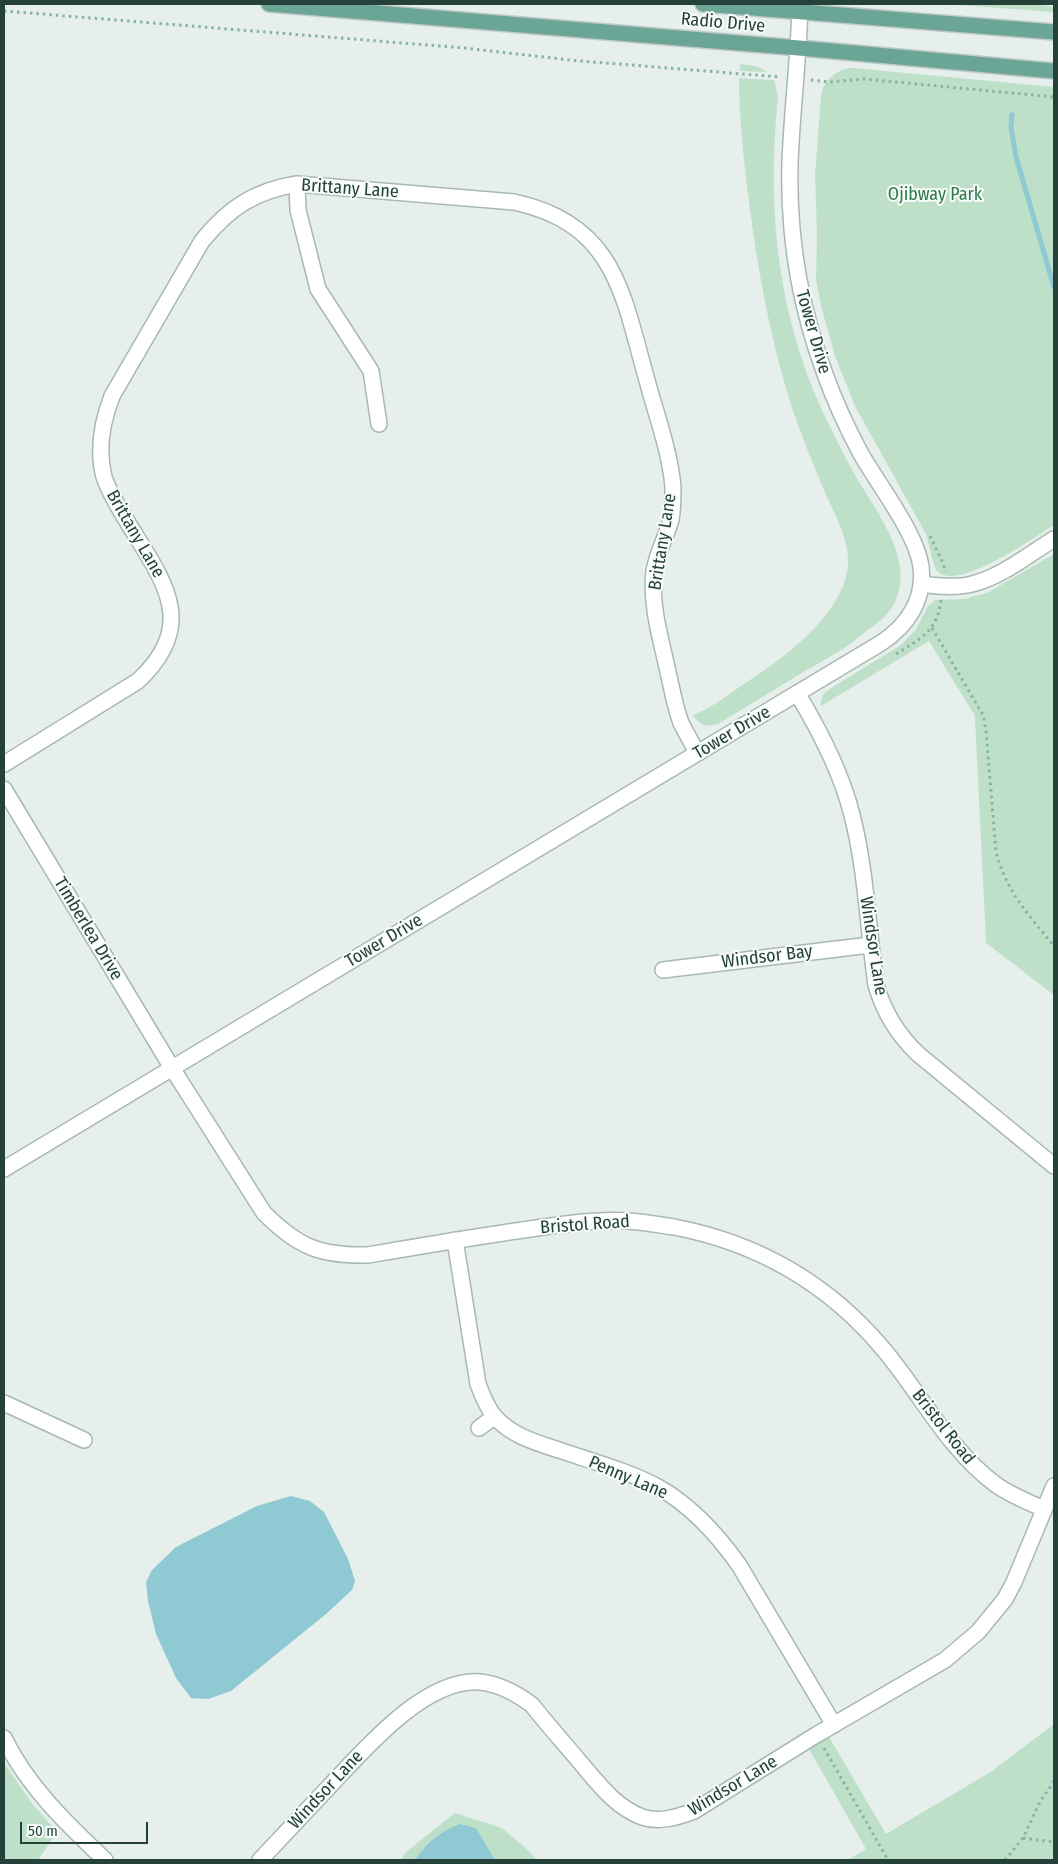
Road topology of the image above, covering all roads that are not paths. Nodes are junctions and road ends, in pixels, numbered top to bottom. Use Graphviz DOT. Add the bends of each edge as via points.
graph roads {
  1 [pos="270,4"];
  2 [pos="703,4"];
  3 [pos="800,8"];
  4 [pos="1054,32"];
  5 [pos="799,48"];
  6 [pos="1054,71"];
  7 [pos="297,184"];
  8 [pos="379,424"];
  9 [pos="1054,540"];
  10 [pos="921,584"];
  11 [pos="797,693"];
  12 [pos="697,753"];
  13 [pos="4,764"];
  14 [pos="4,789"];
  15 [pos="870,945"];
  16 [pos="663,970"];
  17 [pos="172,1068"];
  18 [pos="1054,1166"];
  19 [pos="4,1169"];
  20 [pos="454,1240"];
  21 [pos="4,1402"];
  22 [pos="494,1417"];
  23 [pos="479,1428"];
  24 [pos="84,1440"];
  25 [pos="1054,1486"];
  26 [pos="1044,1509"];
  27 [pos="834,1725"];
  28 [pos="4,1738"];
  29 [pos="105,1860"];
  30 [pos="260,1860"];
  1 -- 5 [label="main road, Radio Drive"];
  2 -- 3 [label="main road, Radio Drive"];
  3 -- 4 [label="main road, Radio Drive"];
  3 -- 5 [label="street, Tower Drive"];
  5 -- 6 [label="main road, Radio Drive"];
  5 -- 10 [label="street, Tower Drive" via="790,182 793,243 803,301 814,344 840,412 913,542 920,562"];
  7 -- 8 [label="street" via="298,210 318,289 371,370"];
  7 -- 12 [label="street, Brittany Lane" via="514,202 536,207 574,228 591,241 607,261 623,296 671,468 673,505 654,569 654,608 681,723"];
  7 -- 13 [label="street, Brittany Lane" via="254,196 216,223 202,241 112,396 105,415 101,438 104,477 111,496 164,582 170,600 170,634 162,652 138,681"];
  9 -- 10 [label="street" via="975,583 950,586"];
  10 -- 11 [label="street, Tower Drive" via="913,611 895,633"];
  11 -- 12 [label="street, Tower Drive"];
  11 -- 15 [label="street, Windsor Lane" via="832,758 852,814"];
  12 -- 17 [label="street, Tower Drive"];
  14 -- 17 [label="street, Timberlea Drive"];
  15 -- 16 [label="street, Windsor Bay"];
  15 -- 18 [label="street, Windsor Lane" via="882,1003 905,1042"];
  17 -- 19 [label="street, Tower Drive"];
  17 -- 20 [label="street, Bristol Road" via="264,1213 297,1241 320,1251 368,1255"];
  20 -- 22 [label="street, Penny Lane" via="478,1384"];
  20 -- 26 [label="street, Bristol Road" via="600,1220 647,1222 721,1238 756,1252 791,1270 846,1310 886,1352 978,1471 997,1485"];
  21 -- 24 [label="street"];
  22 -- 23 [label="street"];
  22 -- 27 [label="street, Penny Lane" via="512,1432 530,1440 631,1475 658,1488 703,1520 739,1565"];
  25 -- 26 [label="street, Windsor Lane"];
  26 -- 27 [label="street, Windsor Lane" via="1005,1599 978,1632 944,1660"];
  27 -- 30 [label="street, Windsor Lane" via="694,1811 662,1820 643,1818 624,1809 609,1795 532,1705 518,1694 502,1686 479,1682 456,1685 428,1697 384,1730"];
  28 -- 29 [label="street" via="26,1775 51,1807"];
}
